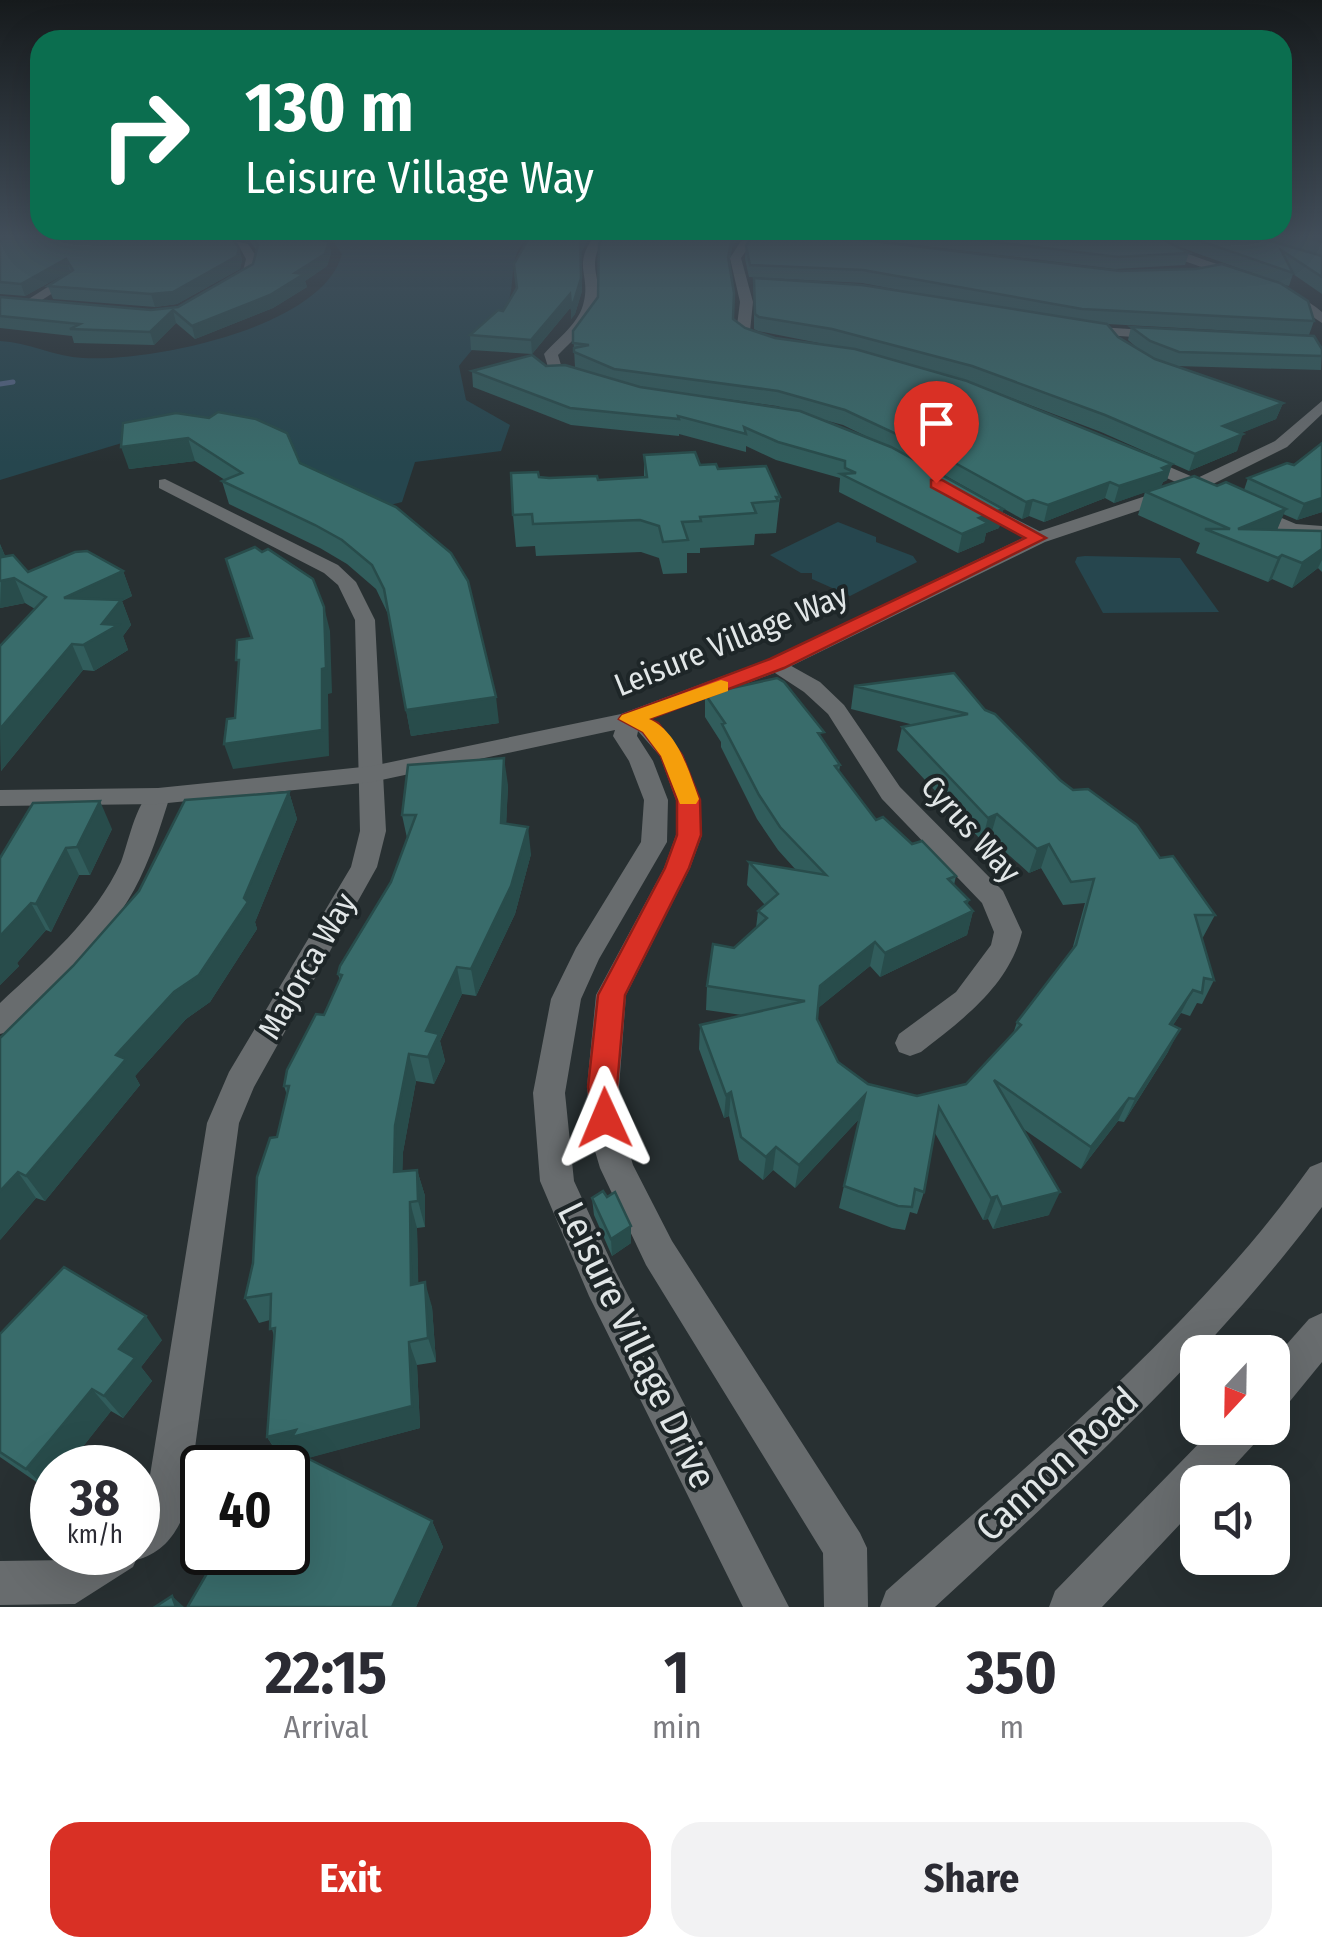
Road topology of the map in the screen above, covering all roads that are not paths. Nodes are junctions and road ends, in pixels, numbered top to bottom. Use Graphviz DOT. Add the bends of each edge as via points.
graph roads {
  1 [pos="584,313"];
  2 [pos="748,313"];
  3 [pos="1061,328"];
  4 [pos="1110,333"];
  5 [pos="1182,336"];
  6 [pos="792,344"];
  7 [pos="1119,349"];
  8 [pos="602,390"];
  9 [pos="1322,406"];
  10 [pos="1126,454"];
  11 [pos="165,484"];
  12 [pos="1197,485"];
  13 [pos="953,492"];
  14 [pos="1322,530"];
  15 [pos="1038,538"];
  16 [pos="777,664"];
  17 [pos="630,719"];
  18 [pos="372,774"];
  19 [pos="158,796"];
  20 [pos="0,798"];
  21 [pos="574,983"];
  22 [pos="611,995"];
  23 [pos="0,1022"];
  24 [pos="910,1043"];
  25 [pos="1322,1178"];
  26 [pos="1322,1332"];
  27 [pos="1290,1370"];
  28 [pos="1226,1445"];
  29 [pos="160,1516"];
  30 [pos="85,1575"];
  31 [pos="0,1583"];
  32 [pos="767,1607"];
  33 [pos="846,1607"];
  34 [pos="902,1607"];
  35 [pos="1071,1607"];
  1 -- 8 [label="street" via="551,354 554,367"];
  2 -- 6 [label="street" via="743,333"];
  3 -- 4 [label="street"];
  4 -- 5 [label="street"];
  4 -- 7 [label="street"];
  9 -- 12 [label="street, Leisure Village Way" via="1282,444"];
  10 -- 12 [label="street"];
  11 -- 18 [label="street, Majorca Way" via="346,582 364,620"];
  12 -- 14 [label="street" via="1293,529"];
  12 -- 15 [label="street, Leisure Village Way"];
  13 -- 15 [label="street"];
  15 -- 16 [label="street, Leisure Village Way"];
  16 -- 17 [label="street, Leisure Village Way"];
  16 -- 24 [label="street, Cyrus Way" via="836,710 891,794 993,898 1008,932 967,1000"];
  17 -- 18 [label="street, Leisure Village Way"];
  17 -- 21 [label="street, Leisure Village Drive" via="625,736 656,800 654,842"];
  17 -- 22 [label="street, Leisure Village Drive" via="651,728 671,755 688,800 689,835"];
  18 -- 19 [label="street, Leisure Village Way"];
  18 -- 29 [label="street, Majorca Way" via="373,832 364,867 240,1082 224,1123"];
  19 -- 20 [label="street, Leisure Village Way"];
  19 -- 23 [label="street" via="113,902"];
  21 -- 22 [label="street"];
  21 -- 32 [label="street, Leisure Village Drive" via="549,1093 558,1180 602,1283"];
  22 -- 33 [label="street, Leisure Village Drive" via="603,1087 617,1168 659,1253 846,1548"];
  25 -- 34 [label="street, Cannon Road" via="1220,1303 1144,1382"];
  26 -- 27 [label="street"];
  28 -- 35 [label="street"];
  30 -- 31 [label="street" via="75,1582"];
}
